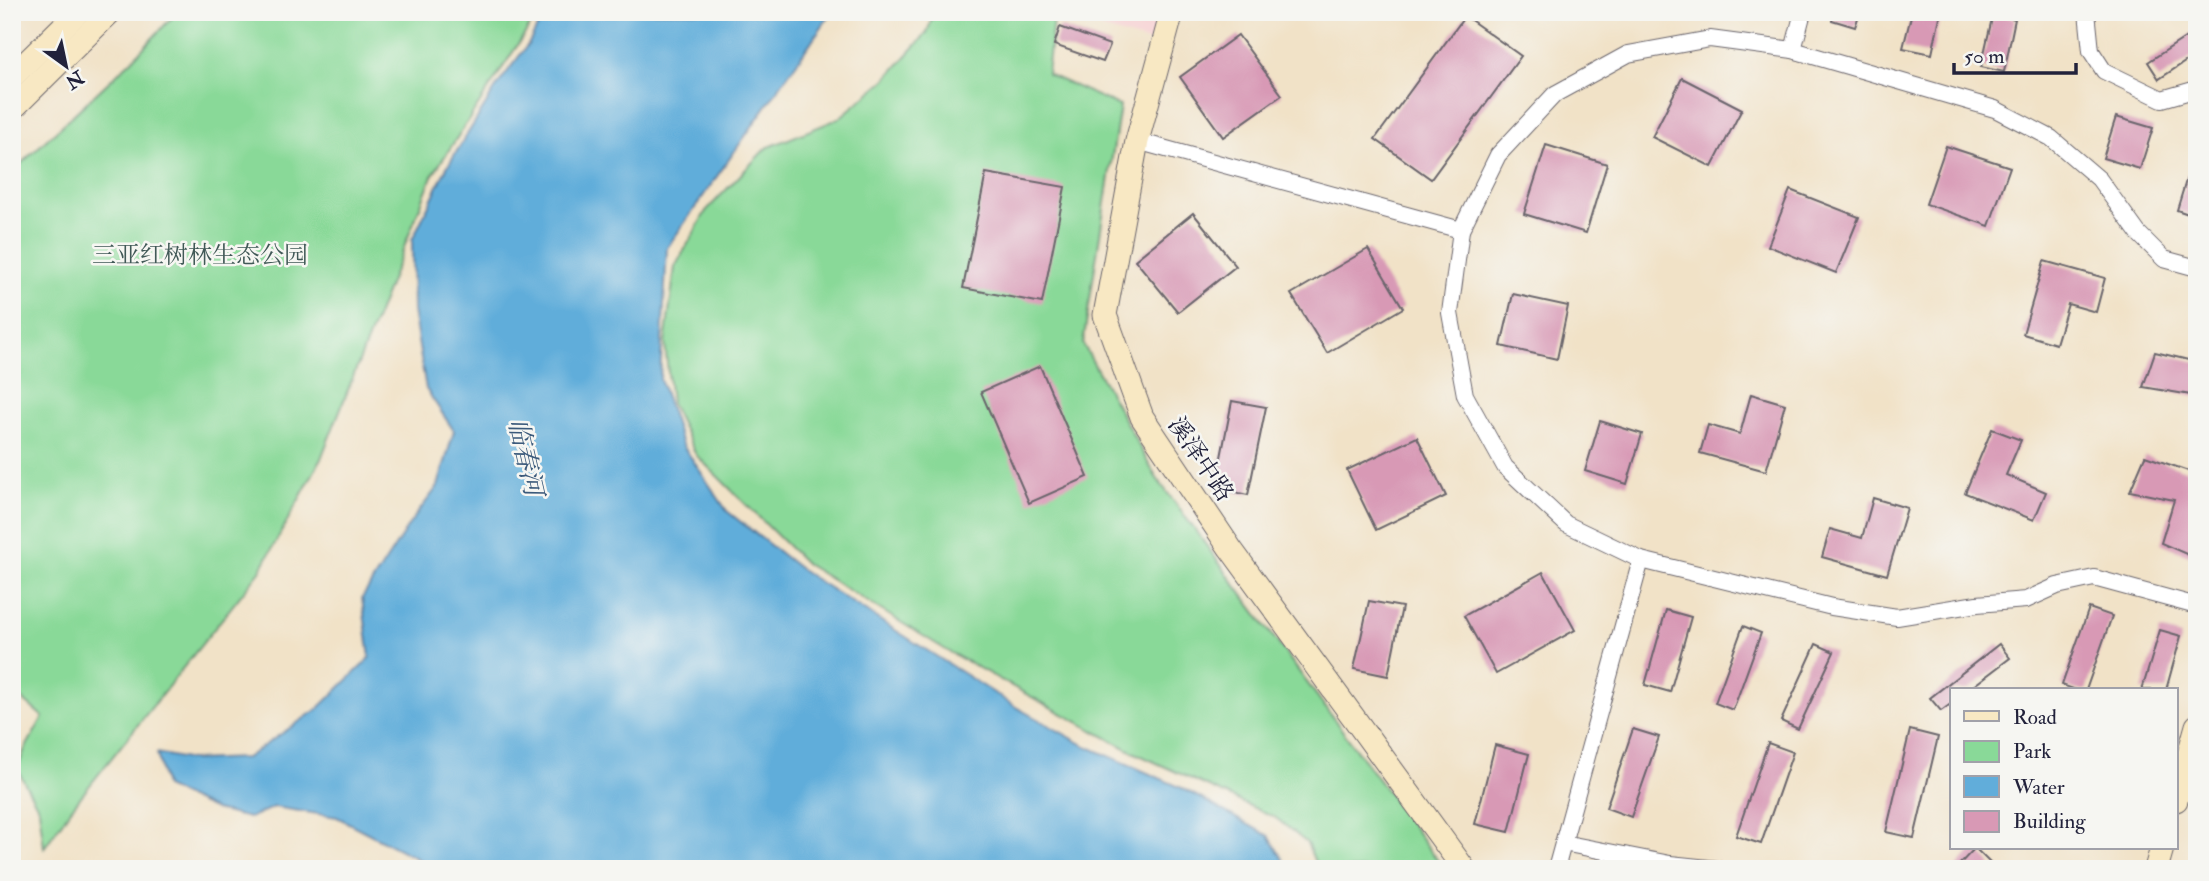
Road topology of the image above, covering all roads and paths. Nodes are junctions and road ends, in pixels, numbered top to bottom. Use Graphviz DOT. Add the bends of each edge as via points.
graph roads {
  1 [pos="78,12"];
  2 [pos="110,12"];
  3 [pos="1172,12"];
  4 [pos="1803,12"];
  5 [pos="2087,12"];
  6 [pos="1793,50"];
  7 [pos="12,77"];
  8 [pos="2197,89"];
  9 [pos="12,109"];
  10 [pos="1137,141"];
  11 [pos="1461,230"];
  12 [pos="2197,268"];
  13 [pos="1641,560"];
  14 [pos="2197,606"];
  15 [pos="2197,726"];
  16 [pos="2178,793"];
  17 [pos="1563,843"];
  18 [pos="2161,850"];
  19 [pos="1464,869"];
  20 [pos="1556,869"];
  21 [pos="1718,869"];
  22 [pos="2156,869"];
  1 -- 7 [label="street"];
  2 -- 9 [label="street"];
  3 -- 10 [label="street, 溪泽中路"];
  4 -- 6 [label="street"];
  5 -- 8 [label="street" via="2091,51 2104,71 2162,99"];
  6 -- 11 [label="street" via="1710,39 1628,54 1555,94 1497,155"];
  6 -- 12 [label="street" via="1995,109 2052,138 2099,179 2138,233 2164,258"];
  10 -- 11 [label="street"];
  10 -- 19 [label="street, 溪泽中路" via="1105,315 1142,418 1230,548"];
  11 -- 13 [label="street" via="1450,313 1465,394 1472,407 1505,467 1566,524"];
  13 -- 14 [label="street" via="1832,607 1897,617 2026,600 2057,586 2094,578"];
  13 -- 17 [label="street"];
  15 -- 16 [label="street"];
  17 -- 20 [label="street"];
  17 -- 21 [label="street"];
  18 -- 22 [label="street"];
}
